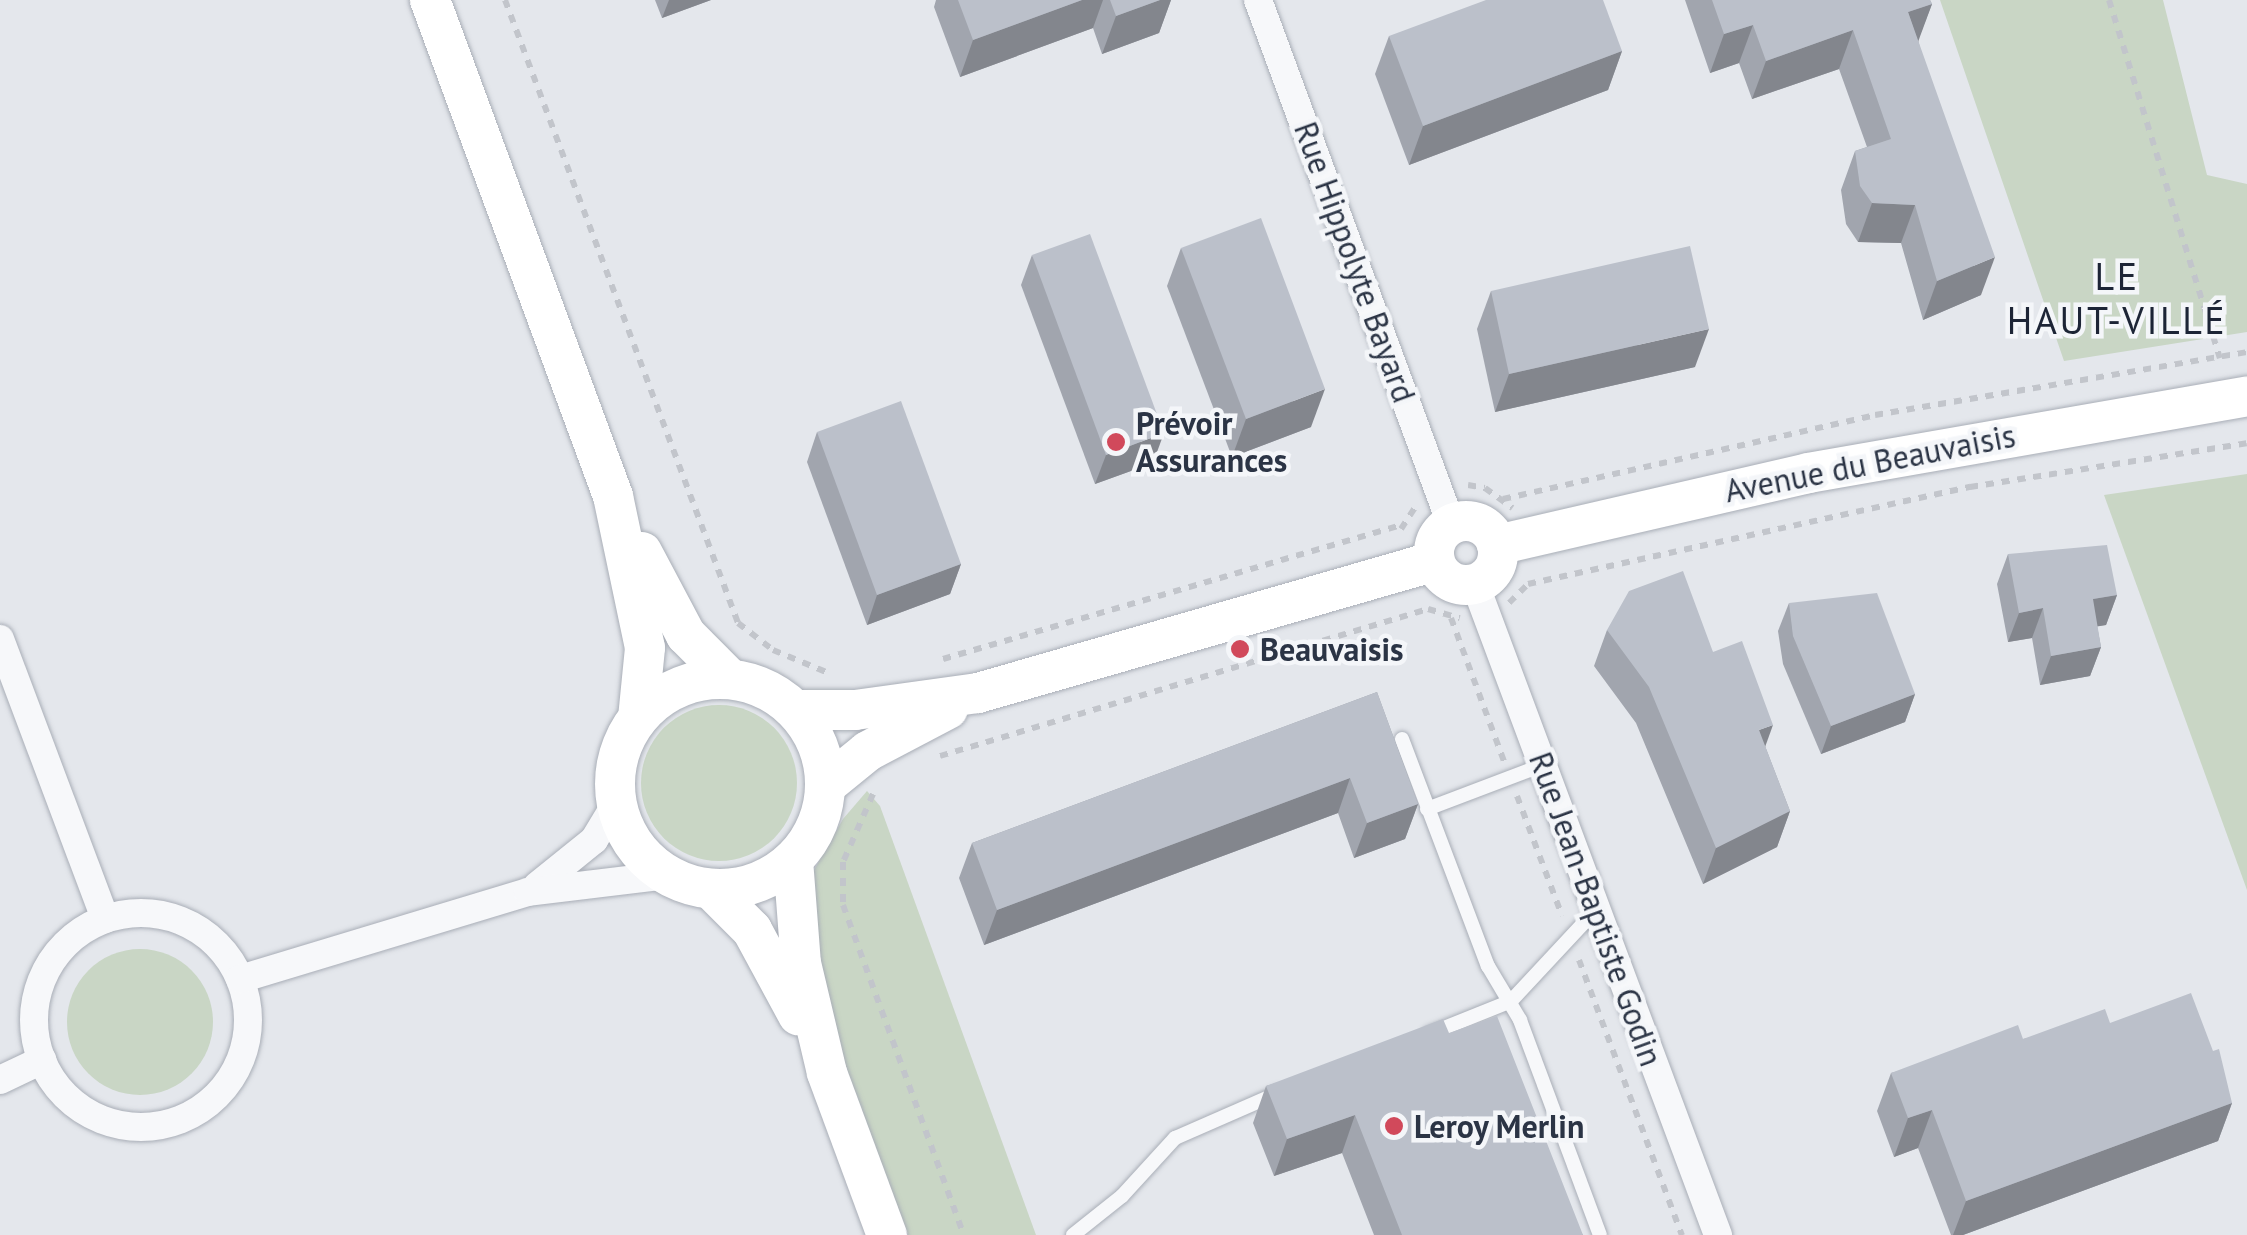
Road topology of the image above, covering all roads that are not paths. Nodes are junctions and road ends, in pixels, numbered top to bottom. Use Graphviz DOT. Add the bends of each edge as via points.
graph roads {
  1 [pos="430,0"];
  2 [pos="1258,0"];
  3 [pos="2247,396"];
  4 [pos="613,496"];
  5 [pos="1451,524"];
  6 [pos="1496,545"];
  7 [pos="1434,562"];
  8 [pos="1480,599"];
  9 [pos="0,638"];
  10 [pos="730,679"];
  11 [pos="978,693"];
  12 [pos="795,710"];
  13 [pos="638,718"];
  14 [pos="1402,739"];
  15 [pos="1542,765"];
  16 [pos="825,786"];
  17 [pos="617,802"];
  18 [pos="1428,809"];
  19 [pos="793,860"];
  20 [pos="668,875"];
  21 [pos="711,888"];
  22 [pos="528,892"];
  23 [pos="1596,909"];
  24 [pos="104,919"];
  25 [pos="240,979"];
  26 [pos="1512,1002"];
  27 [pos="1404,1044"];
  28 [pos="42,1060"];
  29 [pos="827,1073"];
  30 [pos="0,1080"];
  31 [pos="1297,1086"];
  32 [pos="887,1235"];
  33 [pos="1072,1235"];
  34 [pos="1600,1235"];
  35 [pos="1718,1235"];
  1 -- 4 [label="main road"];
  2 -- 5 [label="street, Rue Hippolyte Bayard"];
  3 -- 6 [label="main road, Avenue du Beauvaisis" via="1808,473"];
  4 -- 10 [label="main road" via="686,635"];
  4 -- 13 [label="main road" via="645,648"];
  5 -- 6 [label="main road" via="1479,524"];
  5 -- 7 [label="main road" via="1436,540"];
  6 -- 8 [label="main road"];
  7 -- 8 [label="main road" via="1448,580"];
  7 -- 11 [label="main road"];
  8 -- 15 [label="street, Rue Jean-Baptiste Godin"];
  9 -- 24 [label="street"];
  10 -- 12 [label="main road" via="772,692"];
  10 -- 13 [label="main road" via="672,690"];
  11 -- 12 [label="main road" via="855,710"];
  11 -- 16 [label="main road" via="868,751"];
  12 -- 16 [label="main road" via="818,745"];
  13 -- 17 [label="main road" via="619,758"];
  14 -- 18 [label="lane"];
  15 -- 18 [label="lane"];
  15 -- 23 [label="street, Rue Jean-Baptiste Godin"];
  16 -- 19 [label="main road" via="817,826"];
  17 -- 20 [label="main road" via="634,844"];
  17 -- 22 [label="street" via="582,852"];
  18 -- 26 [label="lane" via="1488,966"];
  19 -- 21 [label="main road" via="755,883"];
  19 -- 29 [label="main road" via="799,947"];
  20 -- 21 [label="main road"];
  20 -- 22 [label="street"];
  21 -- 29 [label="main road" via="752,930"];
  22 -- 25 [label="street"];
  23 -- 26 [label="lane"];
  23 -- 35 [label="street, Rue Jean-Baptiste Godin"];
  24 -- 25 [label="street" via="153,913 184,922 223,952"];
  24 -- 28 [label="street" via="62,948 44,976 35,1010"];
  25 -- 28 [label="street" via="248,1024 236,1068 208,1104 181,1119 152,1126 107,1121 68,1097"];
  26 -- 27 [label="lane"];
  26 -- 34 [label="lane"];
  28 -- 30 [label="street"];
  29 -- 32 [label="main road"];
  31 -- 33 [label="lane" via="1190,1128"];
}
